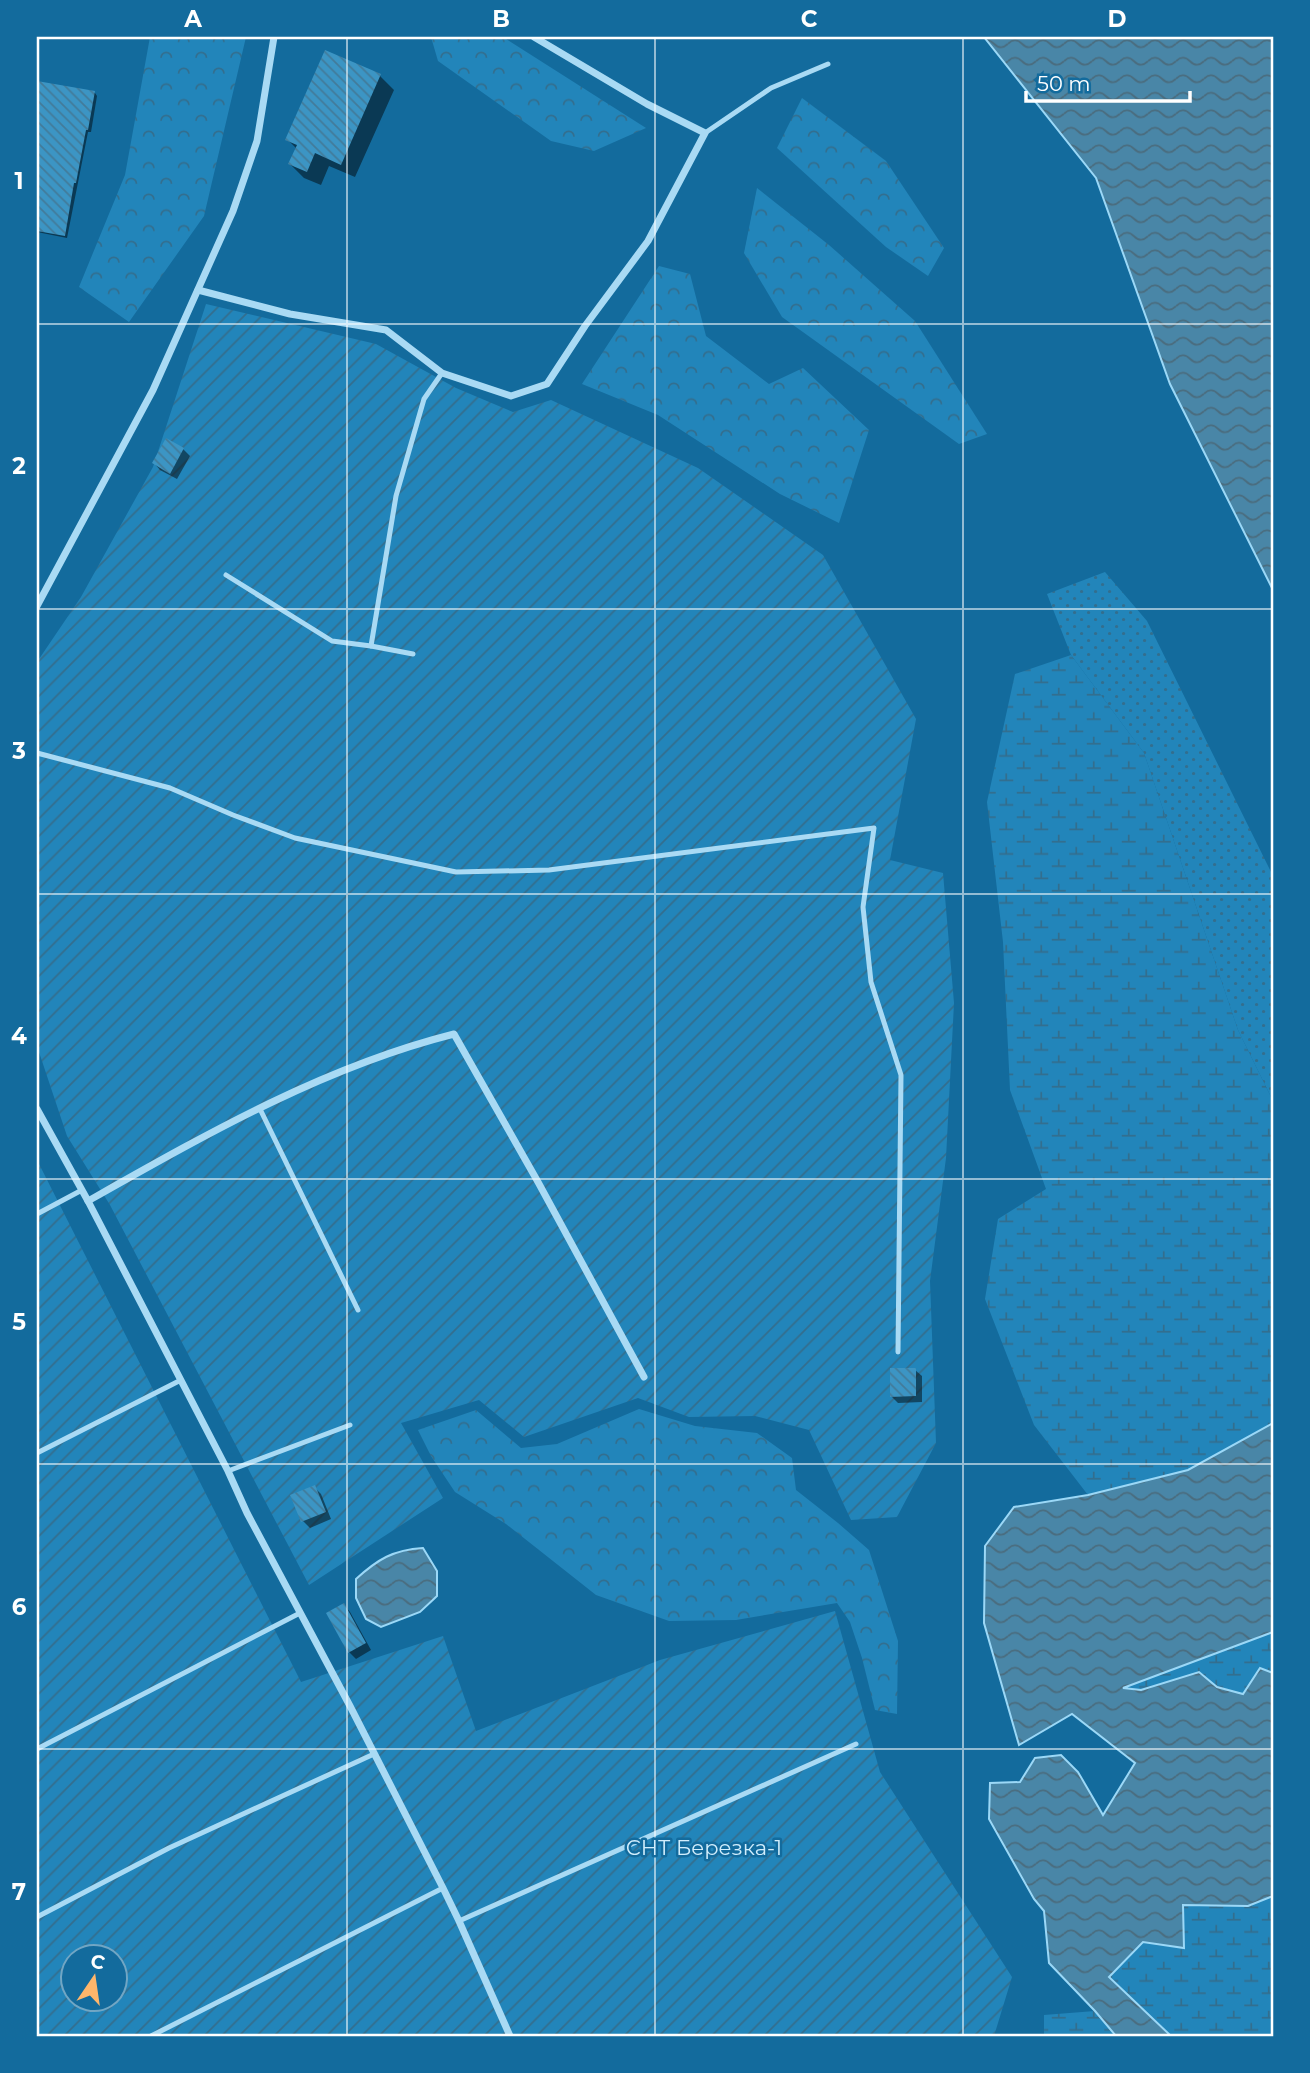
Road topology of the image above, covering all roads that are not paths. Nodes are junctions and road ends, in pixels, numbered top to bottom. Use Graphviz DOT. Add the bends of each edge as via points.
graph roads {
  1 [pos="274,37"];
  2 [pos="534,37"];
  3 [pos="828,64"];
  4 [pos="705,133"];
  5 [pos="198,290"];
  6 [pos="442,373"];
  7 [pos="226,575"];
  8 [pos="37,606"];
  9 [pos="371,646"];
  10 [pos="413,654"];
  11 [pos="37,753"];
  12 [pos="37,1109"];
  13 [pos="260,1109"];
  14 [pos="82,1189"];
  15 [pos="89,1201"];
  16 [pos="37,1214"];
  17 [pos="358,1310"];
  18 [pos="898,1352"];
  19 [pos="644,1377"];
  20 [pos="181,1380"];
  21 [pos="350,1424"];
  22 [pos="37,1453"];
  23 [pos="228,1471"];
  24 [pos="300,1613"];
  25 [pos="856,1744"];
  26 [pos="37,1749"];
  27 [pos="374,1754"];
  28 [pos="443,1888"];
  29 [pos="37,1917"];
  30 [pos="459,1921"];
  31 [pos="151,2036"];
  32 [pos="510,2036"];
  1 -- 5 [label="street" via="257,141"];
  2 -- 4 [label="street" via="646,104"];
  3 -- 4 [label="lane" via="771,88"];
  4 -- 6 [label="street" via="648,241 547,384 511,396"];
  5 -- 6 [label="street" via="290,314 386,330"];
  5 -- 8 [label="street" via="153,390"];
  6 -- 9 [label="lane" via="424,399 396,496"];
  7 -- 9 [label="lane" via="332,641"];
  9 -- 10 [label="lane"];
  11 -- 18 [label="lane" via="170,788 295,838 456,872 549,870 874,828 863,907 871,982 901,1075"];
  12 -- 14 [label="street"];
  13 -- 15 [label="street"];
  13 -- 17 [label="lane"];
  13 -- 19 [label="street" via="352,1066 454,1034"];
  14 -- 15 [label="street"];
  14 -- 16 [label="lane"];
  15 -- 20 [label="street"];
  20 -- 22 [label="lane"];
  20 -- 23 [label="street"];
  21 -- 23 [label="lane"];
  23 -- 24 [label="street"];
  24 -- 26 [label="lane"];
  24 -- 27 [label="street"];
  25 -- 30 [label="lane"];
  27 -- 28 [label="street"];
  27 -- 29 [label="lane" via="169,1848"];
  28 -- 30 [label="street"];
  28 -- 31 [label="lane"];
  30 -- 32 [label="street"];
}
